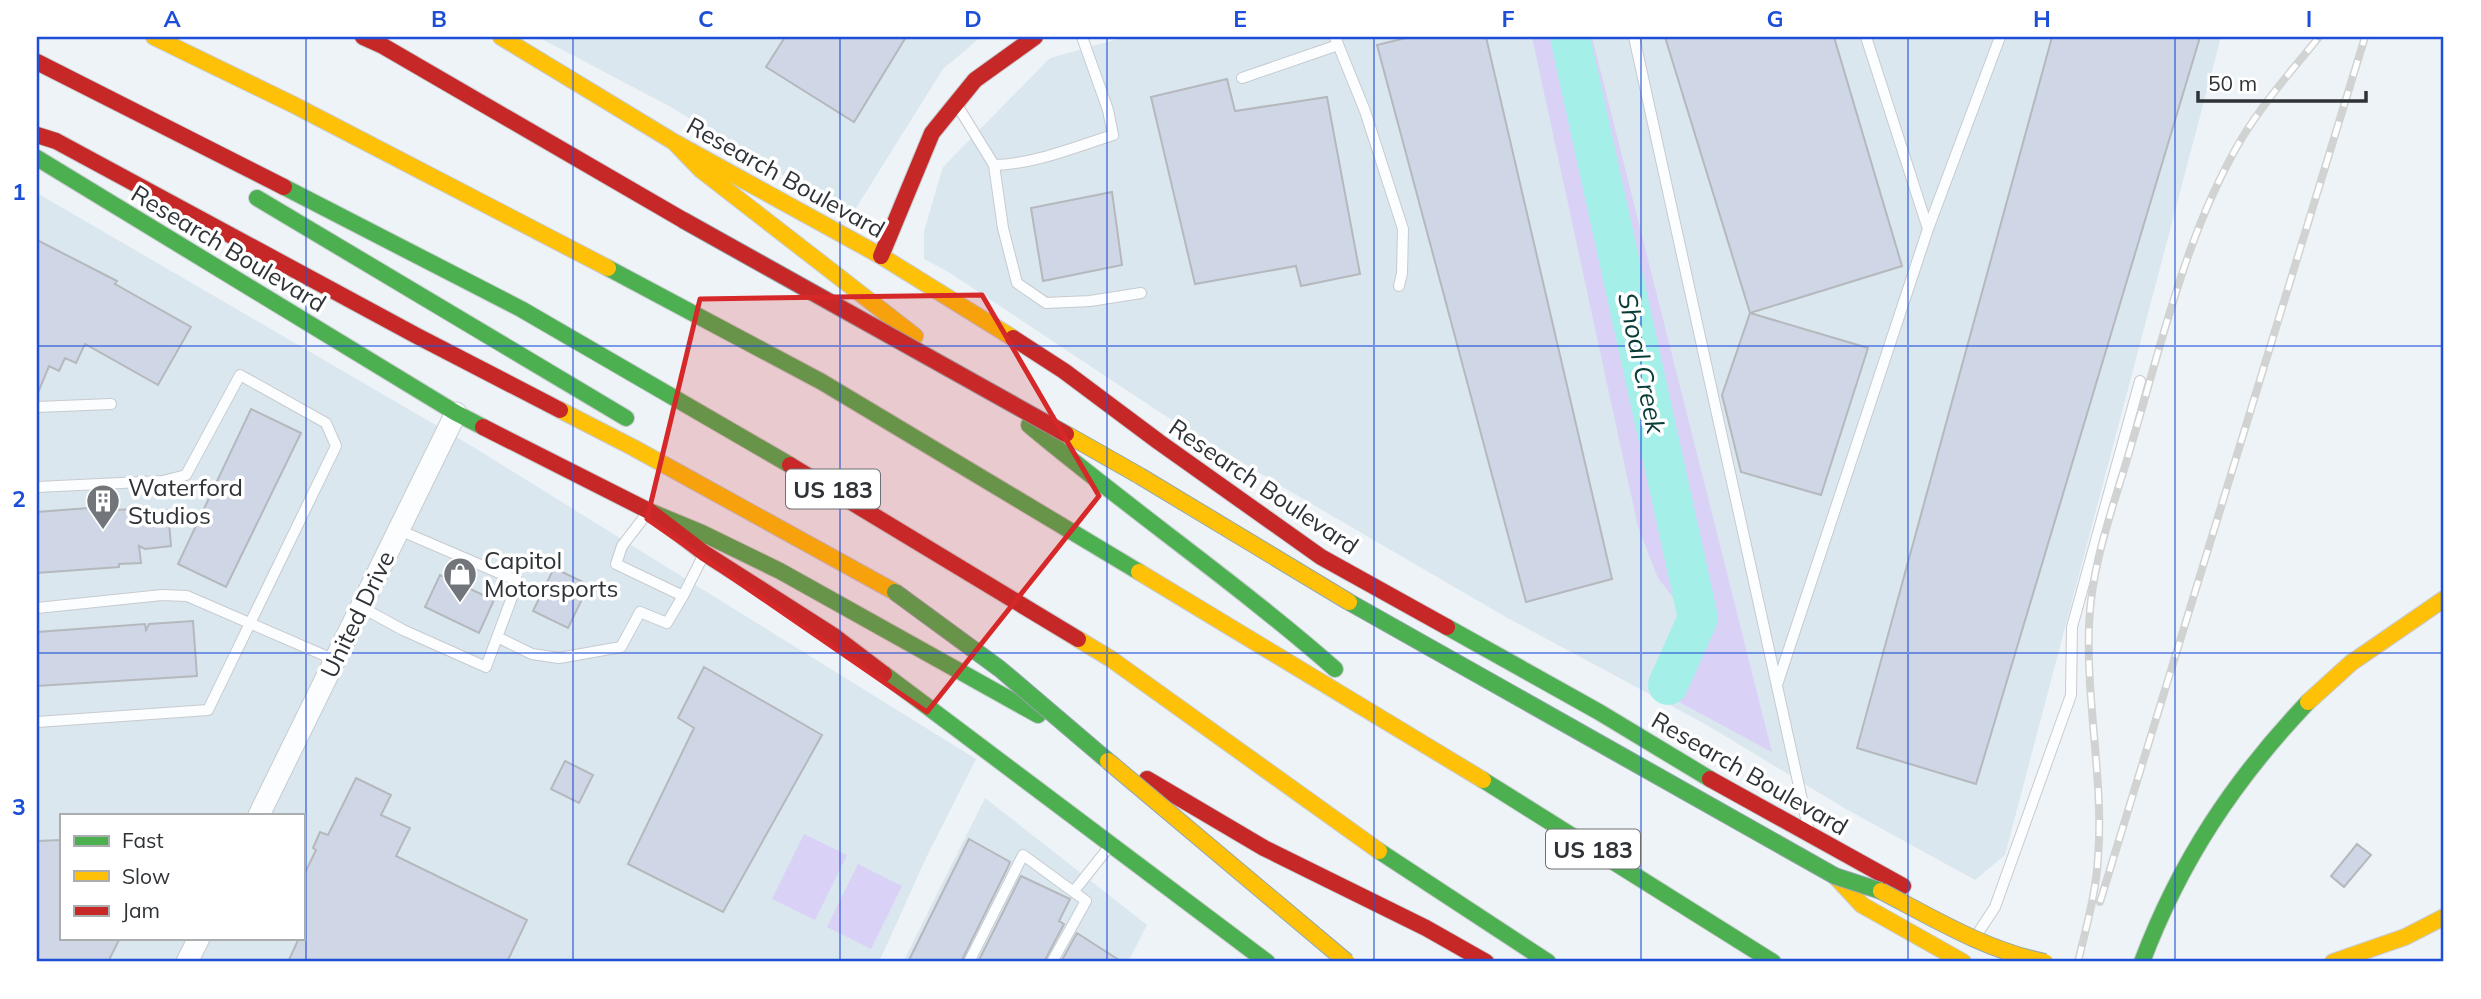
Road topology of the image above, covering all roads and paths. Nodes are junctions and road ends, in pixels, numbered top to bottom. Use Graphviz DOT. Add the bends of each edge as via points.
graph roads {
  1 [pos="154,37"];
  2 [pos="363,37"];
  3 [pos="501,37"];
  4 [pos="1035,37"];
  5 [pos="1082,37"];
  6 [pos="1634,37"];
  7 [pos="1866,37"];
  8 [pos="2000,37"];
  9 [pos="1337,41"];
  10 [pos="377,42"];
  11 [pos="37,62"];
  12 [pos="1242,78"];
  13 [pos="78,83"];
  14 [pos="955,102"];
  15 [pos="37,135"];
  16 [pos="674,142"];
  17 [pos="189,157"];
  18 [pos="37,158"];
  19 [pos="994,165"];
  20 [pos="246,192"];
  21 [pos="1928,229"];
  22 [pos="881,256"];
  23 [pos="1399,286"];
  24 [pos="1141,293"];
  25 [pos="2140,381"];
  26 [pos="111,404"];
  27 [pos="37,407"];
  28 [pos="456,413"];
  29 [pos="642,428"];
  30 [pos="710,471"];
  31 [pos="37,487"];
  32 [pos="649,511"];
  33 [pos="399,530"];
  34 [pos="705,553"];
  35 [pos="895,592"];
  36 [pos="683,596"];
  37 [pos="2444,599"];
  38 [pos="361,607"];
  39 [pos="37,608"];
  40 [pos="248,624"];
  41 [pos="497,637"];
  42 [pos="335,660"];
  43 [pos="1776,688"];
  44 [pos="37,722"];
  45 [pos="1413,737"];
  46 [pos="259,814"];
  47 [pos="1810,835"];
  48 [pos="1111,844"];
  49 [pos="1835,876"];
  50 [pos="1074,891"];
  51 [pos="2444,917"];
  52 [pos="1978,933"];
  53 [pos="969,962"];
  54 [pos="1052,962"];
  55 [pos="1267,962"];
  56 [pos="1348,962"];
  57 [pos="1486,962"];
  58 [pos="1548,962"];
  59 [pos="1773,962"];
  60 [pos="1963,962"];
  61 [pos="2003,962"];
  62 [pos="2045,962"];
  63 [pos="2142,962"];
  64 [pos="2333,962"];
  1 -- 45 [label="main road, US 183" via="527,225 822,382"];
  2 -- 10 [label="main road"];
  3 -- 16 [label="main road, Research Boulevard"];
  4 -- 14 [label="main road" via="999,61"];
  5 -- 19 [label="lane" via="1113,135 1059,153"];
  6 -- 43 [label="lane"];
  7 -- 21 [label="lane"];
  8 -- 21 [label="lane"];
  9 -- 12 [label="lane"];
  9 -- 23 [label="lane" via="1403,229"];
  10 -- 49 [label="main road, bridge" via="682,220 1140,476 1368,613"];
  11 -- 13 [label="main road, US 183"];
  13 -- 17 [label="main road"];
  13 -- 58 [label="main road, US 183" via="521,309 950,558 1111,659 1376,849"];
  14 -- 19 [label="lane"];
  14 -- 22 [label="main road" via="932,133"];
  15 -- 35 [label="main road" via="56,141"];
  16 -- 22 [label="main road, Research Boulevard"];
  16 -- 45 [label="main road" via="701,170 1273,615"];
  18 -- 28 [label="main road, Research Boulevard"];
  19 -- 24 [label="lane" via="1017,283 1046,303"];
  20 -- 29 [label="main road"];
  21 -- 43 [label="lane"];
  22 -- 47 [label="main road, Research Boulevard" via="1064,371 1321,557"];
  25 -- 52 [label="lane" via="2072,627 2071,695 1994,907"];
  26 -- 27 [label="lane"];
  28 -- 32 [label="main road, Research Boulevard"];
  28 -- 33 [label="street, United Drive"];
  30 -- 35 [label="main road"];
  31 -- 40 [label="lane" via="163,481 186,475 240,375 326,423 336,446"];
  32 -- 34 [label="main road, Research Boulevard"];
  32 -- 36 [label="lane" via="622,546 616,564"];
  32 -- 57 [label="main road" via="797,580 984,682 1264,848"];
  33 -- 38 [label="street, United Drive"];
  33 -- 41 [label="lane" via="518,581"];
  34 -- 36 [label="lane"];
  34 -- 48 [label="main road, Research Boulevard" via="834,636"];
  35 -- 56 [label="main road, bridge" via="1000,668"];
  36 -- 41 [label="lane" via="667,623 640,612 621,647 559,658 532,654"];
  37 -- 63 [label="main road" via="2350,664 2305,704 2258,757 2218,808 2183,866"];
  38 -- 41 [label="lane" via="486,667"];
  38 -- 42 [label="street, United Drive"];
  39 -- 40 [label="lane" via="187,596"];
  40 -- 42 [label="lane"];
  40 -- 44 [label="lane" via="208,710"];
  42 -- 46 [label="street, United Drive"];
  43 -- 47 [label="lane"];
  45 -- 59 [label="main road, US 183"];
  47 -- 52 [label="main road, Research Boulevard" via="1961,917"];
  48 -- 50 [label="lane"];
  48 -- 55 [label="main road, Research Boulevard"];
  49 -- 60 [label="main road" via="1862,905"];
  49 -- 62 [label="main road, bridge" via="1874,888 2019,957"];
  50 -- 53 [label="lane" via="1023,855"];
  50 -- 54 [label="lane" via="1086,901"];
  51 -- 64 [label="main road" via="2404,937"];
  52 -- 61 [label="main road, Research Boulevard" via="2000,953"];
}
